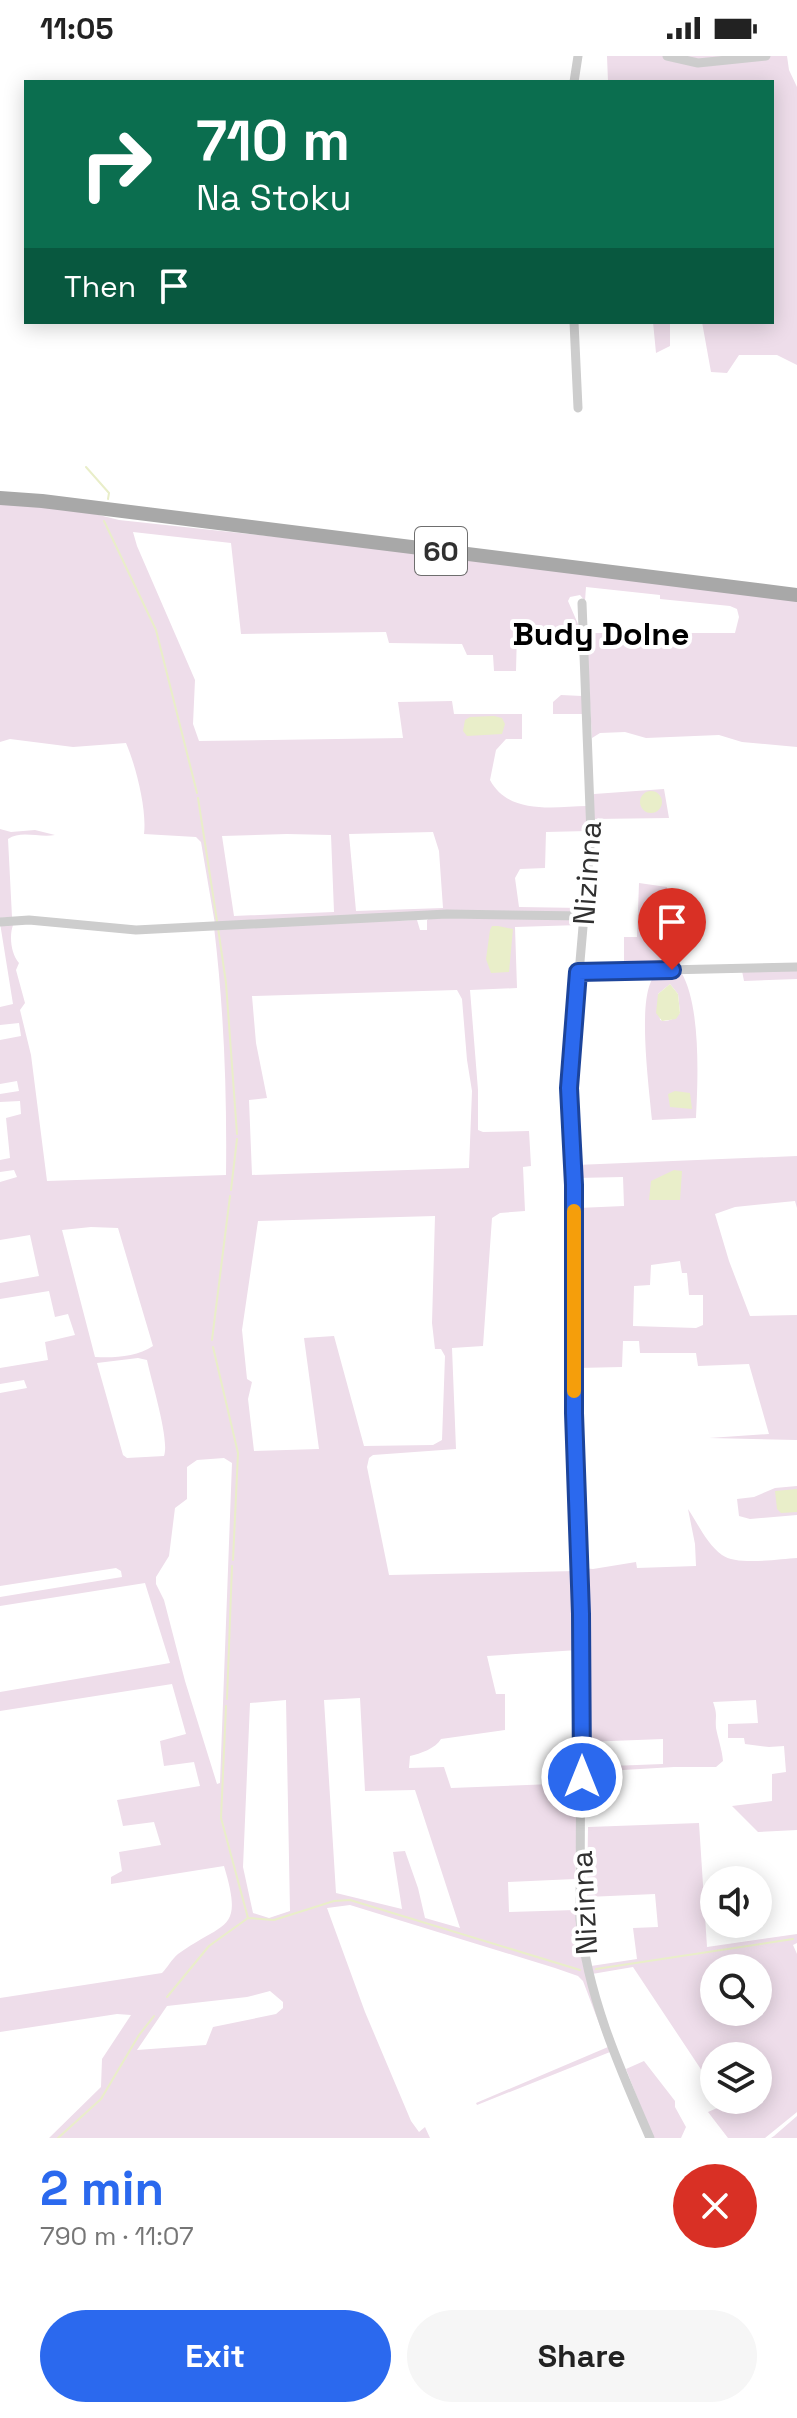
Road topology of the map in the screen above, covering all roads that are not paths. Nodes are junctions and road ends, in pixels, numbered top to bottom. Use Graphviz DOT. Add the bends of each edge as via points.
graph roads {
  1 [pos="578,56"];
  2 [pos="667,56"];
  3 [pos="766,56"];
  4 [pos="574,80"];
  5 [pos="574,324"];
  6 [pos="578,408"];
  7 [pos="0,492"];
  8 [pos="0,498"];
  9 [pos="42,501"];
  10 [pos="797,595"];
  11 [pos="582,603"];
  12 [pos="585,916"];
  13 [pos="0,922"];
  14 [pos="797,967"];
  15 [pos="578,972"];
  16 [pos="650,2138"];
  1 -- 4 [label="street"];
  2 -- 3 [label="street" via="698,63"];
  5 -- 6 [label="street"];
  7 -- 9 [label="main road, 60"];
  8 -- 9 [label="main road, 60"];
  9 -- 10 [label="main road, 60"];
  11 -- 12 [label="street, Nizinna" via="591,817"];
  12 -- 13 [label="street" via="447,914 136,930 24,919"];
  12 -- 15 [label="street, Nizinna"];
  14 -- 15 [label="street"];
  15 -- 16 [label="street, Nizinna" via="569,1088 581,1663 580,1919 593,1988"];
}
